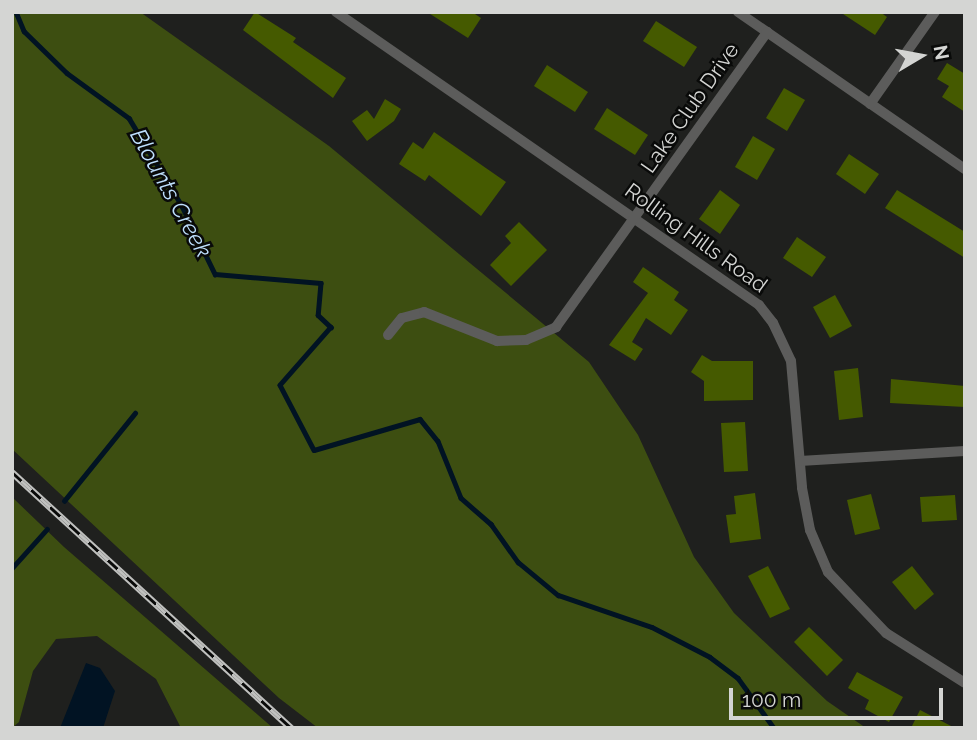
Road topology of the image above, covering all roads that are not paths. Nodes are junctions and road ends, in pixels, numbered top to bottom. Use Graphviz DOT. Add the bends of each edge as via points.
graph roads {
  1 [pos="336,12"];
  2 [pos="738,12"];
  3 [pos="935,12"];
  4 [pos="767,32"];
  5 [pos="870,104"];
  6 [pos="965,169"];
  7 [pos="637,218"];
  8 [pos="388,335"];
  9 [pos="965,451"];
  10 [pos="800,461"];
  11 [pos="965,683"];
  1 -- 7 [label="street, Rolling Hills Road"];
  2 -- 4 [label="street"];
  3 -- 5 [label="street"];
  4 -- 5 [label="street"];
  4 -- 7 [label="street, Lake Club Drive"];
  5 -- 6 [label="street"];
  7 -- 8 [label="street, Lake Club Drive" via="568,316 542,335 497,341 424,312 402,318"];
  7 -- 10 [label="street, Rolling Hills Road" via="744,292 773,323 795,381"];
  9 -- 10 [label="street"];
  10 -- 11 [label="street, Rolling Hills Road" via="810,530 841,590 903,646"];
}
